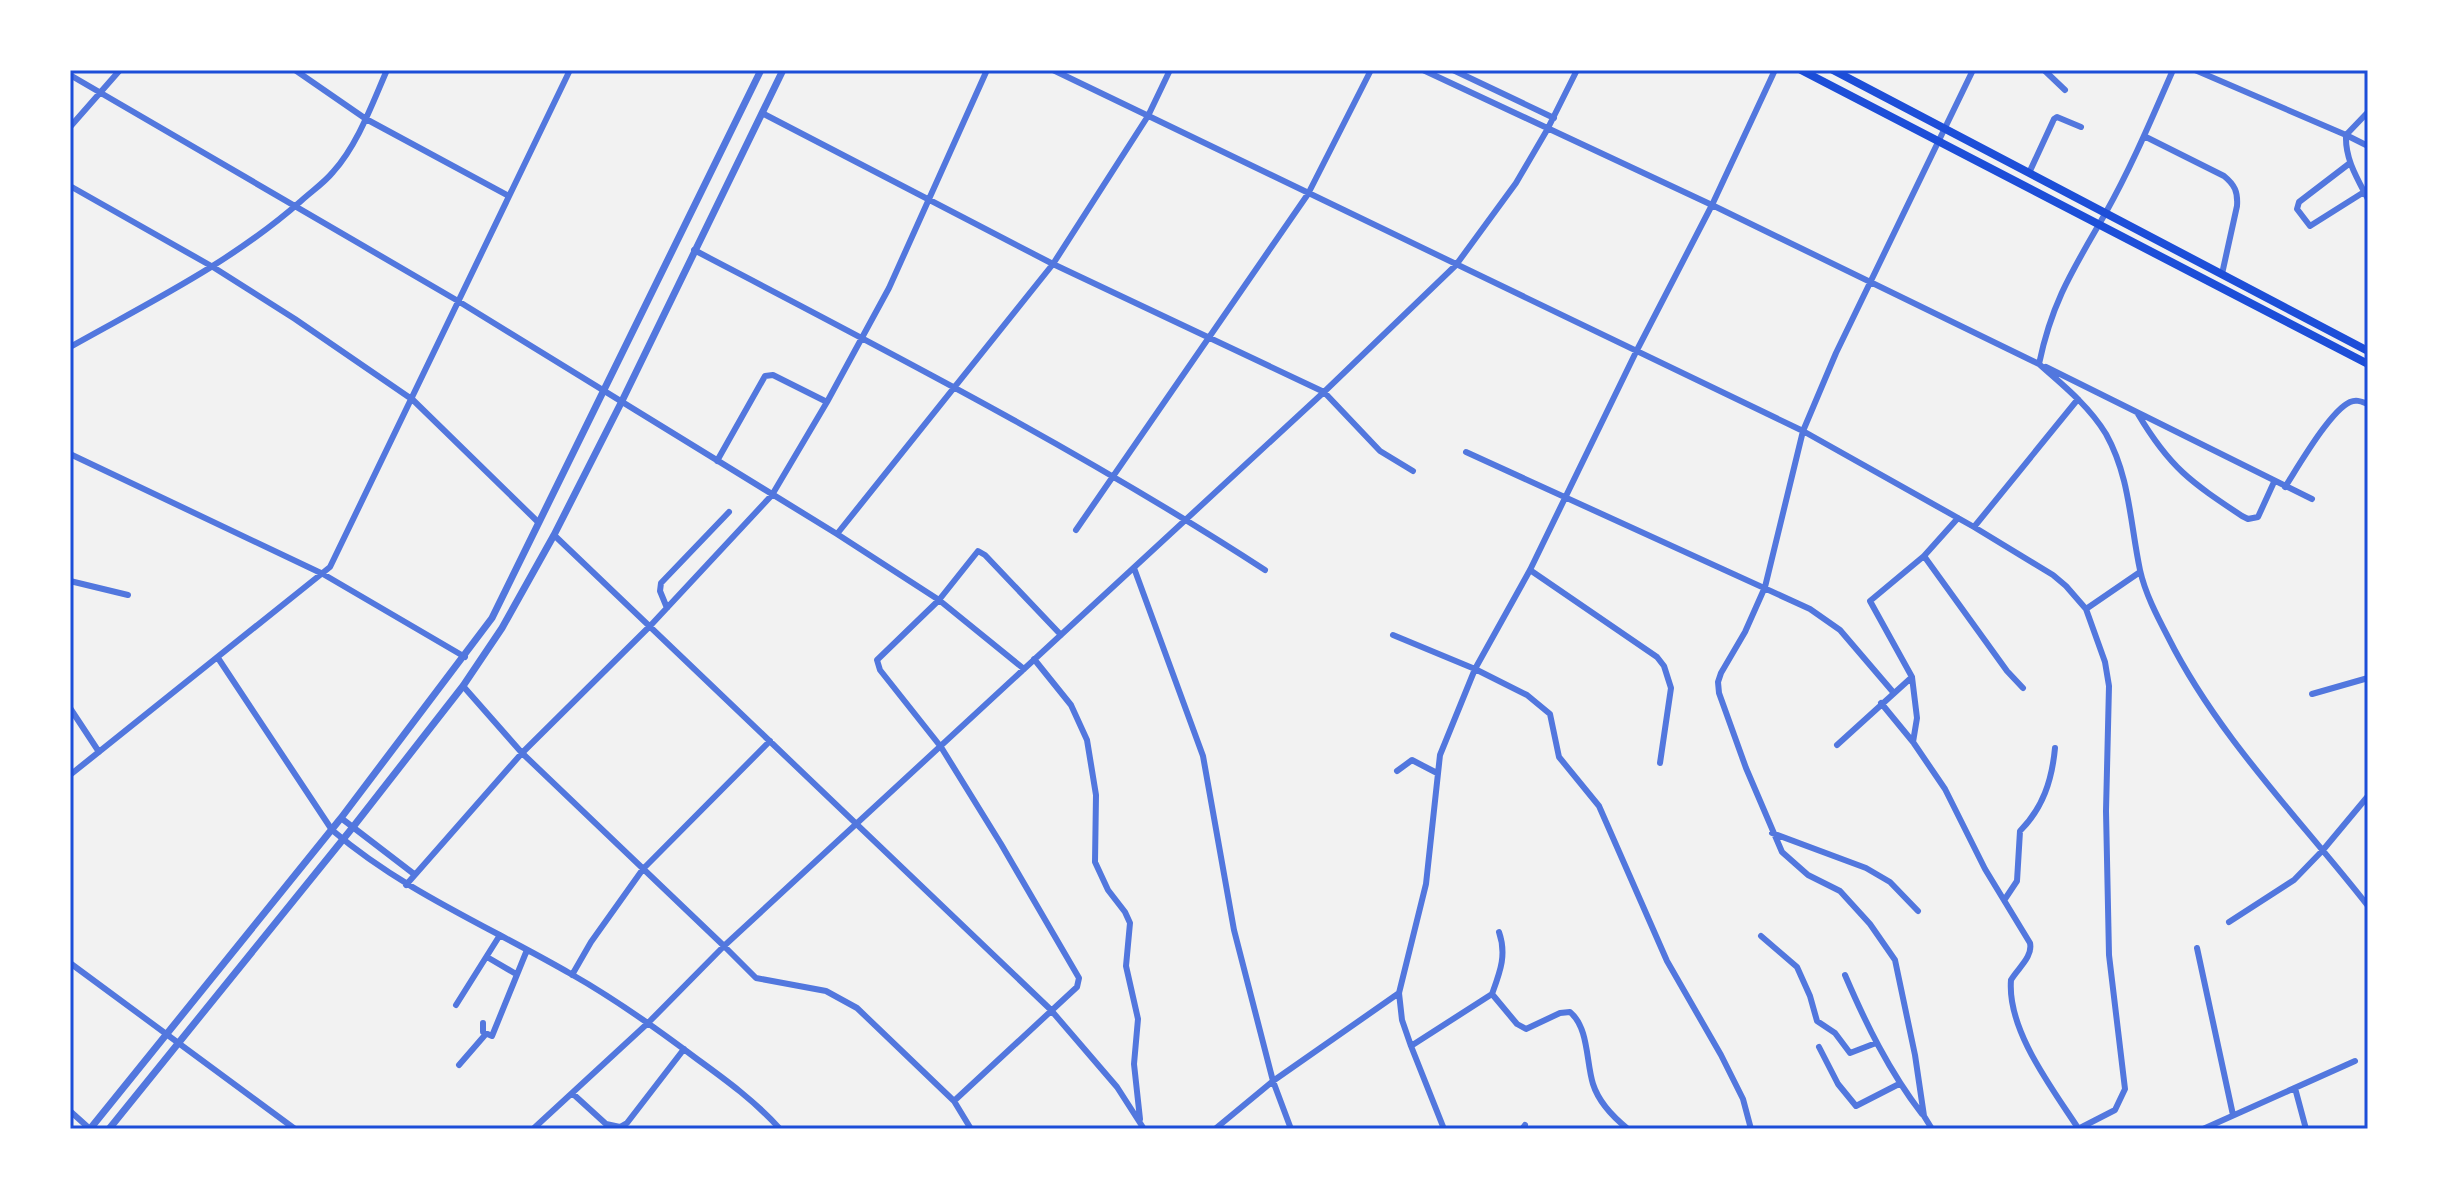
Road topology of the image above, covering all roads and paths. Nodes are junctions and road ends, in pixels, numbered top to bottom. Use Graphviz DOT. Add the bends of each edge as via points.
graph roads {
  1 [pos="120,70"];
  2 [pos="295,70"];
  3 [pos="387,70"];
  4 [pos="570,70"];
  5 [pos="761,70"];
  6 [pos="783,70"];
  7 [pos="987,70"];
  8 [pos="1053,70"];
  9 [pos="1170,70"];
  10 [pos="1371,70"];
  11 [pos="1423,70"];
  12 [pos="1453,70"];
  13 [pos="1577,70"];
  14 [pos="1775,70"];
  15 [pos="1801,70"];
  16 [pos="1833,70"];
  17 [pos="1973,70"];
  18 [pos="2044,70"];
  19 [pos="2173,70"];
  20 [pos="2195,70"];
  21 [pos="70,75"];
  22 [pos="2065,90"];
  23 [pos="101,95"];
  24 [pos="2368,112"];
  25 [pos="762,113"];
  26 [pos="1148,116"];
  27 [pos="1554,118"];
  28 [pos="366,119"];
  29 [pos="70,127"];
  30 [pos="2081,127"];
  31 [pos="1943,129"];
  32 [pos="1547,130"];
  33 [pos="2346,135"];
  34 [pos="2144,136"];
  35 [pos="1937,142"];
  36 [pos="2368,146"];
  37 [pos="2350,163"];
  38 [pos="2029,173"];
  39 [pos="70,186"];
  40 [pos="1308,194"];
  41 [pos="2366,195"];
  42 [pos="509,196"];
  43 [pos="928,200"];
  44 [pos="1712,205"];
  45 [pos="295,206"];
  46 [pos="2105,213"];
  47 [pos="2098,224"];
  48 [pos="694,250"];
  49 [pos="1053,264"];
  50 [pos="1456,265"];
  51 [pos="213,267"];
  52 [pos="2222,274"];
  53 [pos="1870,281"];
  54 [pos="458,301"];
  55 [pos="1207,337"];
  56 [pos="863,338"];
  57 [pos="70,347"];
  58 [pos="2368,351"];
  59 [pos="1636,352"];
  60 [pos="2039,364"];
  61 [pos="2368,364"];
  62 [pos="953,387"];
  63 [pos="605,390"];
  64 [pos="1324,392"];
  65 [pos="2078,399"];
  66 [pos="413,400"];
  67 [pos="622,401"];
  68 [pos="827,402"];
  69 [pos="2368,404"];
  70 [pos="2136,411"];
  71 [pos="1803,431"];
  72 [pos="1466,452"];
  73 [pos="70,454"];
  74 [pos="717,461"];
  75 [pos="1413,471"];
  76 [pos="1113,475"];
  77 [pos="2274,482"];
  78 [pos="2285,487"];
  79 [pos="772,495"];
  80 [pos="1566,496"];
  81 [pos="2312,499"];
  82 [pos="729,512"];
  83 [pos="1186,518"];
  84 [pos="1958,518"];
  85 [pos="538,522"];
  86 [pos="1974,527"];
  87 [pos="1076,530"];
  88 [pos="837,534"];
  89 [pos="554,535"];
  90 [pos="1924,556"];
  91 [pos="1134,568"];
  92 [pos="1265,570"];
  93 [pos="1530,570"];
  94 [pos="2140,572"];
  95 [pos="323,574"];
  96 [pos="70,581"];
  97 [pos="1765,587"];
  98 [pos="128,595"];
  99 [pos="939,600"];
  100 [pos="667,608"];
  101 [pos="2086,609"];
  102 [pos="651,625"];
  103 [pos="1061,635"];
  104 [pos="1393,635"];
  105 [pos="465,657"];
  106 [pos="218,658"];
  107 [pos="1034,659"];
  108 [pos="1024,669"];
  109 [pos="1475,669"];
  110 [pos="1912,677"];
  111 [pos="2368,678"];
  112 [pos="463,686"];
  113 [pos="2023,688"];
  114 [pos="1893,692"];
  115 [pos="2312,694"];
  116 [pos="1881,703"];
  117 [pos="70,708"];
  118 [pos="770,741"];
  119 [pos="1913,742"];
  120 [pos="1837,745"];
  121 [pos="941,747"];
  122 [pos="2055,748"];
  123 [pos="99,752"];
  124 [pos="522,753"];
  125 [pos="1660,763"];
  126 [pos="1397,771"];
  127 [pos="1437,773"];
  128 [pos="70,775"];
  129 [pos="2368,796"];
  130 [pos="341,818"];
  131 [pos="857,824"];
  132 [pos="353,827"];
  133 [pos="332,830"];
  134 [pos="1772,833"];
  135 [pos="343,839"];
  136 [pos="2323,850"];
  137 [pos="643,869"];
  138 [pos="414,874"];
  139 [pos="406,885"];
  140 [pos="2005,899"];
  141 [pos="2368,906"];
  142 [pos="1918,911"];
  143 [pos="2229,922"];
  144 [pos="1499,932"];
  145 [pos="500,935"];
  146 [pos="1761,936"];
  147 [pos="724,946"];
  148 [pos="2197,948"];
  149 [pos="527,950"];
  150 [pos="487,957"];
  151 [pos="70,963"];
  152 [pos="516,974"];
  153 [pos="572,975"];
  154 [pos="1845,975"];
  155 [pos="1399,993"];
  156 [pos="1492,994"];
  157 [pos="456,1005"];
  158 [pos="1050,1009"];
  159 [pos="483,1023"];
  160 [pos="648,1023"];
  161 [pos="168,1033"];
  162 [pos="485,1035"];
  163 [pos="181,1043"];
  164 [pos="1876,1043"];
  165 [pos="1411,1046"];
  166 [pos="1819,1047"];
  167 [pos="684,1049"];
  168 [pos="2355,1061"];
  169 [pos="459,1065"];
  170 [pos="1273,1081"];
  171 [pos="1899,1084"];
  172 [pos="2295,1088"];
  173 [pos="572,1093"];
  174 [pos="954,1101"];
  175 [pos="70,1111"];
  176 [pos="2233,1115"];
  177 [pos="1924,1116"];
  178 [pos="1142,1126"];
  179 [pos="90,1129"];
  180 [pos="109,1129"];
  181 [pos="295,1129"];
  182 [pos="533,1129"];
  183 [pos="780,1129"];
  184 [pos="971,1129"];
  185 [pos="1215,1129"];
  186 [pos="1291,1129"];
  187 [pos="1444,1129"];
  188 [pos="1628,1129"];
  189 [pos="1751,1129"];
  190 [pos="1932,1129"];
  191 [pos="2078,1129"];
  192 [pos="2203,1129"];
  193 [pos="2306,1129"];
  1 -- 23 [label="street"];
  2 -- 28 [label="street"];
  3 -- 28 [label="street"];
  4 -- 42 [label="street"];
  5 -- 63 [label="street"];
  6 -- 25 [label="street"];
  7 -- 43 [label="street"];
  8 -- 26 [label="street"];
  9 -- 26 [label="street"];
  10 -- 40 [label="street"];
  11 -- 32 [label="street"];
  12 -- 27 [label="street"];
  13 -- 27 [label="street"];
  14 -- 44 [label="street"];
  15 -- 35 [label="main road"];
  16 -- 31 [label="main road"];
  17 -- 31 [label="street"];
  18 -- 22 [label="street"];
  19 -- 34 [label="street"];
  20 -- 33 [label="street"];
  21 -- 23 [label="street"];
  23 -- 29 [label="street"];
  23 -- 45 [label="street"];
  24 -- 33 [label="street"];
  25 -- 43 [label="street"];
  25 -- 48 [label="street"];
  26 -- 40 [label="street"];
  26 -- 49 [label="street"];
  27 -- 32 [label="street"];
  28 -- 42 [label="street"];
  28 -- 45 [label="street" via="334,172"];
  30 -- 38 [label="street" via="2054,119"];
  31 -- 35 [label="street"];
  31 -- 38 [label="main road"];
  32 -- 44 [label="street"];
  32 -- 50 [label="street"];
  33 -- 36 [label="street"];
  33 -- 37 [label="street"];
  34 -- 46 [label="street"];
  34 -- 52 [label="street" via="2233,183 2237,206"];
  35 -- 47 [label="main road"];
  35 -- 53 [label="street"];
  37 -- 41 [label="street"];
  37 -- 41 [label="street" via="2297,209 2310,226"];
  38 -- 46 [label="main road"];
  39 -- 51 [label="street"];
  40 -- 50 [label="street"];
  40 -- 55 [label="street"];
  42 -- 54 [label="street"];
  43 -- 49 [label="street"];
  43 -- 56 [label="street"];
  44 -- 53 [label="street"];
  44 -- 59 [label="street"];
  45 -- 51 [label="street"];
  45 -- 54 [label="street"];
  46 -- 47 [label="street"];
  46 -- 52 [label="main road"];
  47 -- 60 [label="street" via="2064,284"];
  47 -- 61 [label="main road"];
  48 -- 56 [label="street"];
  48 -- 67 [label="street"];
  49 -- 55 [label="street"];
  49 -- 62 [label="street"];
  50 -- 59 [label="street"];
  50 -- 64 [label="street"];
  51 -- 57 [label="street"];
  51 -- 66 [label="street"];
  52 -- 58 [label="main road"];
  53 -- 60 [label="street"];
  53 -- 71 [label="street"];
  54 -- 63 [label="street"];
  54 -- 66 [label="street"];
  55 -- 64 [label="street"];
  55 -- 76 [label="street"];
  56 -- 62 [label="street"];
  56 -- 68 [label="street"];
  59 -- 71 [label="street"];
  59 -- 80 [label="street"];
  60 -- 65 [label="street"];
  60 -- 70 [label="street"];
  62 -- 76 [label="street"];
  62 -- 88 [label="street"];
  63 -- 67 [label="street"];
  63 -- 85 [label="street"];
  64 -- 75 [label="street" via="1380,451"];
  64 -- 83 [label="street"];
  65 -- 86 [label="street"];
  65 -- 94 [label="street" via="2105,433 2126,482"];
  66 -- 85 [label="street"];
  66 -- 95 [label="street"];
  67 -- 74 [label="street"];
  67 -- 89 [label="street"];
  68 -- 74 [label="street" via="773,375 765,376"];
  68 -- 79 [label="street"];
  69 -- 78 [label="street" via="2349,402 2337,413"];
  70 -- 77 [label="street"];
  70 -- 77 [label="street" via="2171,463 2242,516 2258,517"];
  71 -- 84 [label="street"];
  71 -- 97 [label="street"];
  72 -- 80 [label="street"];
  73 -- 95 [label="street"];
  74 -- 79 [label="street"];
  76 -- 83 [label="street"];
  76 -- 87 [label="street"];
  77 -- 78 [label="street"];
  78 -- 81 [label="street"];
  79 -- 88 [label="street"];
  79 -- 100 [label="street"];
  80 -- 93 [label="street"];
  80 -- 97 [label="street"];
  82 -- 100 [label="street" via="661,583"];
  83 -- 91 [label="street"];
  83 -- 92 [label="street"];
  84 -- 86 [label="street"];
  84 -- 90 [label="street"];
  85 -- 105 [label="street" via="492,618"];
  86 -- 101 [label="street" via="2053,575"];
  88 -- 99 [label="street"];
  89 -- 102 [label="street"];
  89 -- 112 [label="street"];
  90 -- 110 [label="street" via="1870,601"];
  90 -- 113 [label="street"];
  91 -- 103 [label="street"];
  91 -- 170 [label="street" via="1203,756 1234,930"];
  93 -- 109 [label="street"];
  93 -- 125 [label="street" via="1664,666 1671,688"];
  94 -- 101 [label="street"];
  94 -- 136 [label="street" via="2194,684"];
  95 -- 105 [label="street"];
  95 -- 106 [label="street"];
  96 -- 98 [label="street"];
  97 -- 114 [label="street" via="1833,624"];
  97 -- 134 [label="street" via="1718,682"];
  99 -- 103 [label="street" via="981,552"];
  99 -- 108 [label="street"];
  99 -- 121 [label="street" via="877,660"];
  100 -- 102 [label="street"];
  101 -- 191 [label="street" via="2109,686 2109,955 2125,1089 2115,1110"];
  102 -- 118 [label="street"];
  102 -- 124 [label="street"];
  103 -- 107 [label="street"];
  104 -- 109 [label="street"];
  105 -- 130 [label="street"];
  106 -- 123 [label="street"];
  106 -- 133 [label="street"];
  107 -- 108 [label="street"];
  107 -- 178 [label="street" via="1071,705 1087,740 1096,795 1095,862 1130,923 1126,966 1138,1019 1134,1064"];
  108 -- 121 [label="street"];
  109 -- 127 [label="street"];
  109 -- 189 [label="street" via="1527,695 1550,714 1559,757 1599,806 1667,961 1743,1099"];
  110 -- 114 [label="street"];
  110 -- 119 [label="street" via="1917,718"];
  111 -- 115 [label="street"];
  112 -- 124 [label="street"];
  112 -- 132 [label="street"];
  114 -- 116 [label="street"];
  116 -- 119 [label="street"];
  116 -- 120 [label="street"];
  117 -- 123 [label="street"];
  118 -- 131 [label="street"];
  118 -- 137 [label="street"];
  119 -- 140 [label="street"];
  121 -- 131 [label="street"];
  121 -- 158 [label="street" via="1079,978 1077,987"];
  122 -- 140 [label="street" via="2049,785 2020,831 2017,881"];
  123 -- 128 [label="street"];
  124 -- 137 [label="street"];
  124 -- 138 [label="street"];
  126 -- 127 [label="street" via="1412,760"];
  127 -- 155 [label="street" via="1426,884"];
  129 -- 136 [label="street"];
  130 -- 132 [label="street"];
  130 -- 133 [label="street"];
  131 -- 147 [label="street"];
  131 -- 158 [label="street"];
  132 -- 135 [label="street"];
  132 -- 138 [label="street"];
  133 -- 135 [label="street"];
  133 -- 161 [label="street"];
  134 -- 142 [label="street" via="1866,868 1890,882"];
  134 -- 177 [label="street" via="1782,852 1808,875 1840,891 1895,960"];
  135 -- 139 [label="street"];
  135 -- 163 [label="street"];
  136 -- 141 [label="street"];
  136 -- 143 [label="street" via="2282,889"];
  137 -- 147 [label="street"];
  137 -- 153 [label="street"];
  138 -- 139 [label="street"];
  139 -- 145 [label="street"];
  140 -- 191 [label="street" via="2031,950 2011,980 2016,1018 2037,1065"];
  144 -- 156 [label="street" via="1505,948"];
  145 -- 149 [label="street"];
  145 -- 150 [label="street"];
  146 -- 164 [label="street" via="1797,967 1817,1021 1850,1053"];
  147 -- 160 [label="street"];
  147 -- 174 [label="street" via="756,978 826,991 857,1008"];
  148 -- 176 [label="street"];
  149 -- 152 [label="street"];
  149 -- 153 [label="street"];
  150 -- 152 [label="street"];
  150 -- 157 [label="street"];
  151 -- 161 [label="street"];
  152 -- 162 [label="street" via="494,1034"];
  153 -- 160 [label="street"];
  154 -- 164 [label="street"];
  155 -- 165 [label="street"];
  155 -- 170 [label="street"];
  156 -- 165 [label="street"];
  156 -- 188 [label="street" via="1526,1029 1560,1013 1577,1018 1593,1086 1604,1106"];
  158 -- 174 [label="street"];
  158 -- 178 [label="street" via="1117,1087"];
  159 -- 162 [label="street"];
  160 -- 167 [label="street"];
  160 -- 173 [label="street"];
  161 -- 163 [label="street"];
  161 -- 179 [label="street"];
  162 -- 169 [label="street"];
  163 -- 180 [label="street"];
  163 -- 181 [label="street"];
  164 -- 171 [label="street"];
  165 -- 187 [label="street"];
  166 -- 171 [label="street" via="1856,1106"];
  167 -- 173 [label="street" via="620,1127 606,1124"];
  167 -- 183 [label="street"];
  168 -- 172 [label="street"];
  170 -- 185 [label="street"];
  170 -- 186 [label="street"];
  171 -- 177 [label="street"];
  172 -- 176 [label="street"];
  172 -- 193 [label="street"];
  173 -- 182 [label="street"];
  174 -- 184 [label="street"];
  175 -- 179 [label="street"];
  176 -- 192 [label="street"];
  177 -- 190 [label="street"];
}
